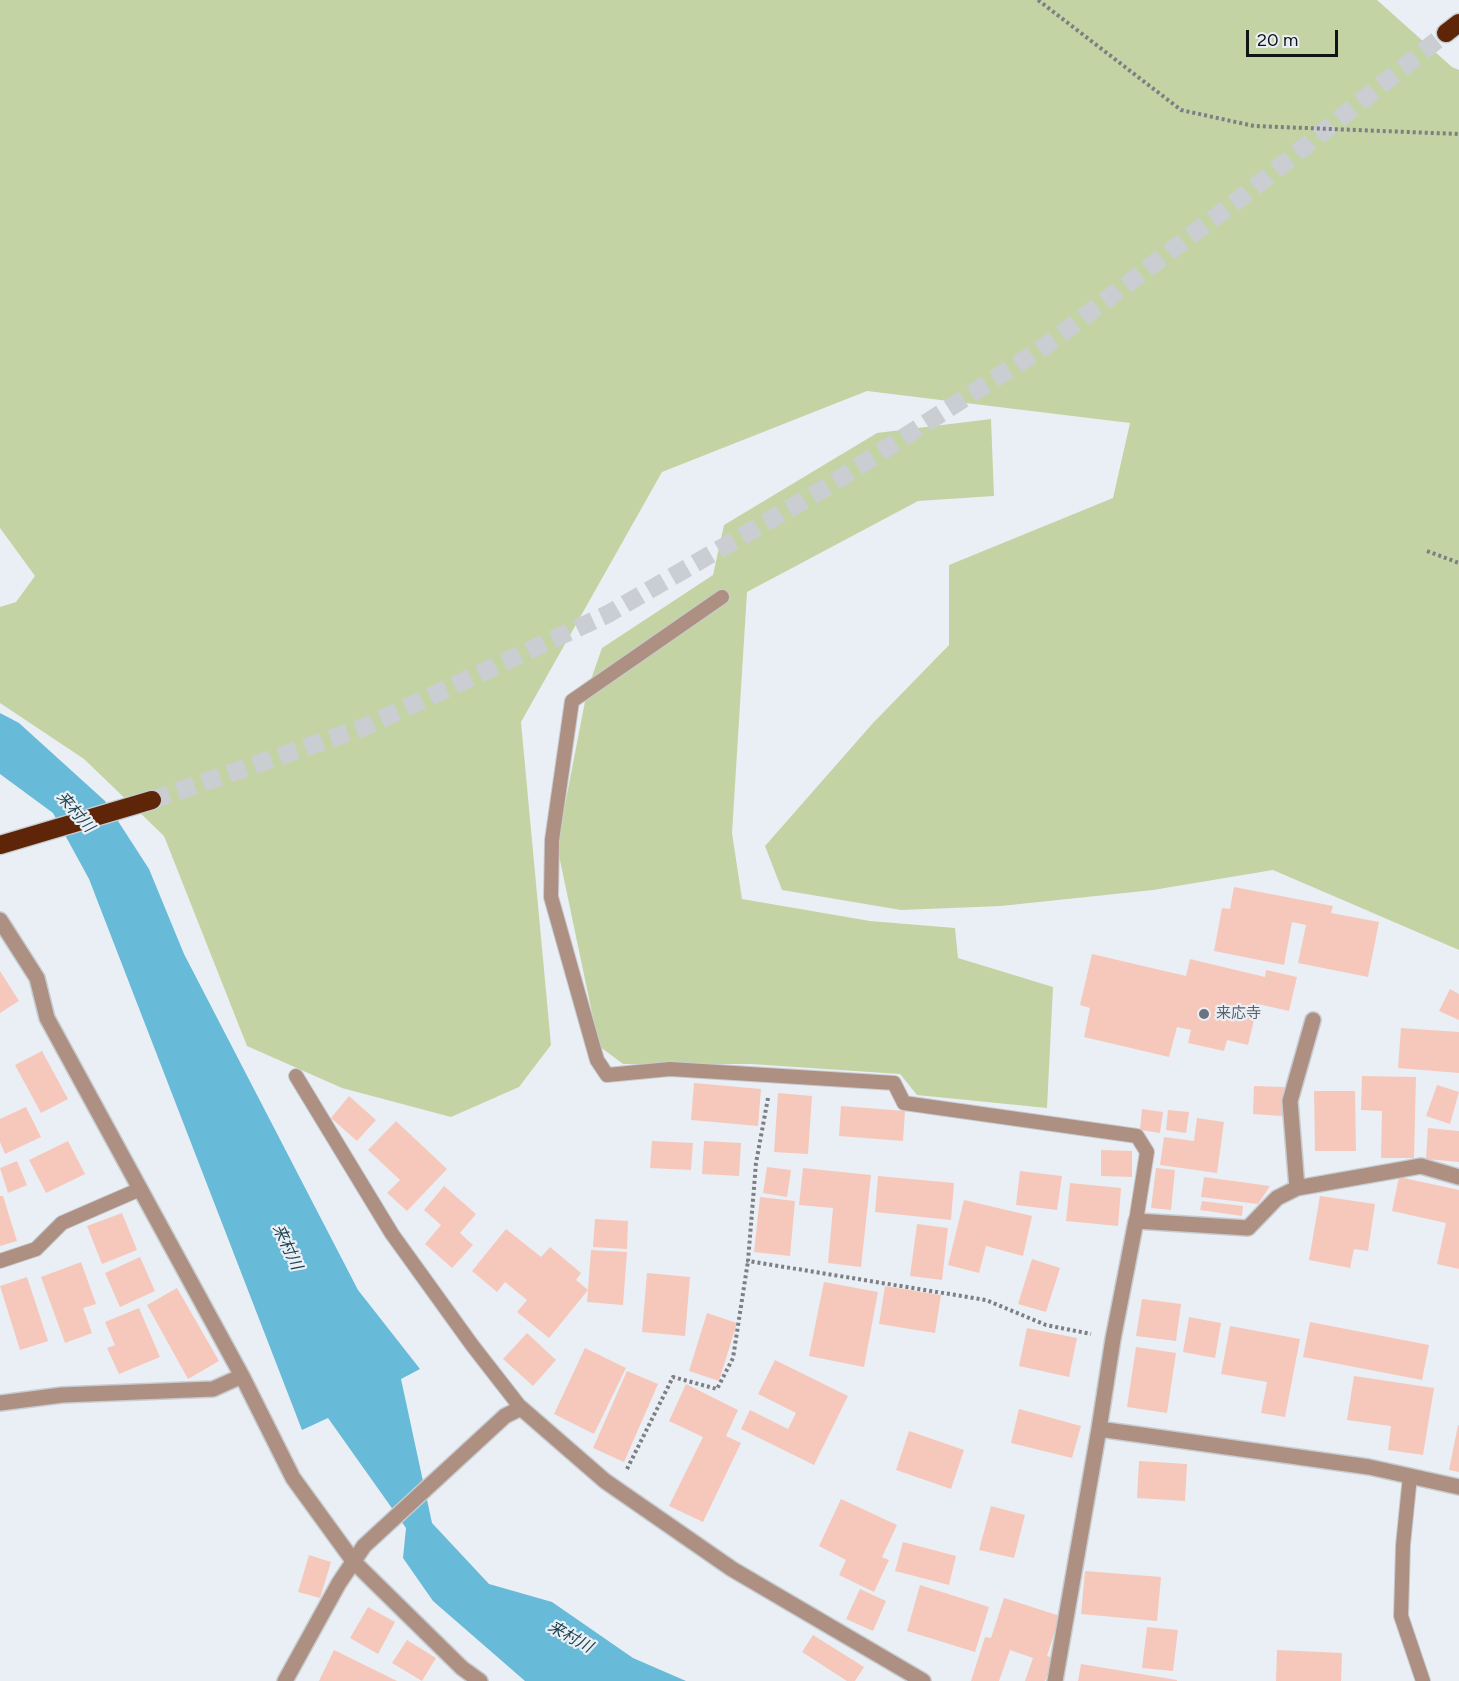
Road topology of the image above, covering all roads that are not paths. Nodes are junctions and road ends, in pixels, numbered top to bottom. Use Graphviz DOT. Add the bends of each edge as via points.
graph roads {
  1 [pos="722,597"];
  2 [pos="152,800"];
  3 [pos="0,845"];
  4 [pos="0,920"];
  5 [pos="1313,1020"];
  6 [pos="296,1076"];
  7 [pos="1459,1177"];
  8 [pos="1297,1188"];
  9 [pos="138,1190"];
  10 [pos="1136,1221"];
  11 [pos="0,1261"];
  12 [pos="242,1376"];
  13 [pos="0,1403"];
  14 [pos="521,1408"];
  15 [pos="1099,1429"];
  16 [pos="1410,1476"];
  17 [pos="1459,1487"];
  18 [pos="354,1562"];
  19 [pos="285,1681"];
  20 [pos="480,1681"];
  21 [pos="923,1681"];
  22 [pos="1055,1681"];
  23 [pos="1423,1681"];
  1 -- 10 [label="lane" via="572,701 552,840 551,897 597,1060 607,1075 670,1069 894,1083 904,1103 1137,1136 1147,1152"];
  2 -- 3 [label="highway"];
  4 -- 9 [label="street" via="37,978 47,1018"];
  5 -- 8 [label="street" via="1290,1101"];
  6 -- 14 [label="lane" via="392,1234"];
  7 -- 8 [label="street" via="1421,1166"];
  8 -- 10 [label="street" via="1277,1198 1248,1228"];
  9 -- 11 [label="lane" via="62,1223 36,1249"];
  9 -- 12 [label="street"];
  10 -- 15 [label="street"];
  12 -- 13 [label="street" via="213,1389 62,1395"];
  12 -- 18 [label="street" via="293,1478"];
  14 -- 18 [label="street" via="505,1416 364,1545"];
  14 -- 21 [label="street" via="617,1489 732,1569"];
  15 -- 16 [label="street"];
  15 -- 22 [label="street"];
  16 -- 17 [label="street"];
  16 -- 23 [label="lane" via="1401,1616"];
  18 -- 19 [label="street"];
  18 -- 20 [label="street"];
}
